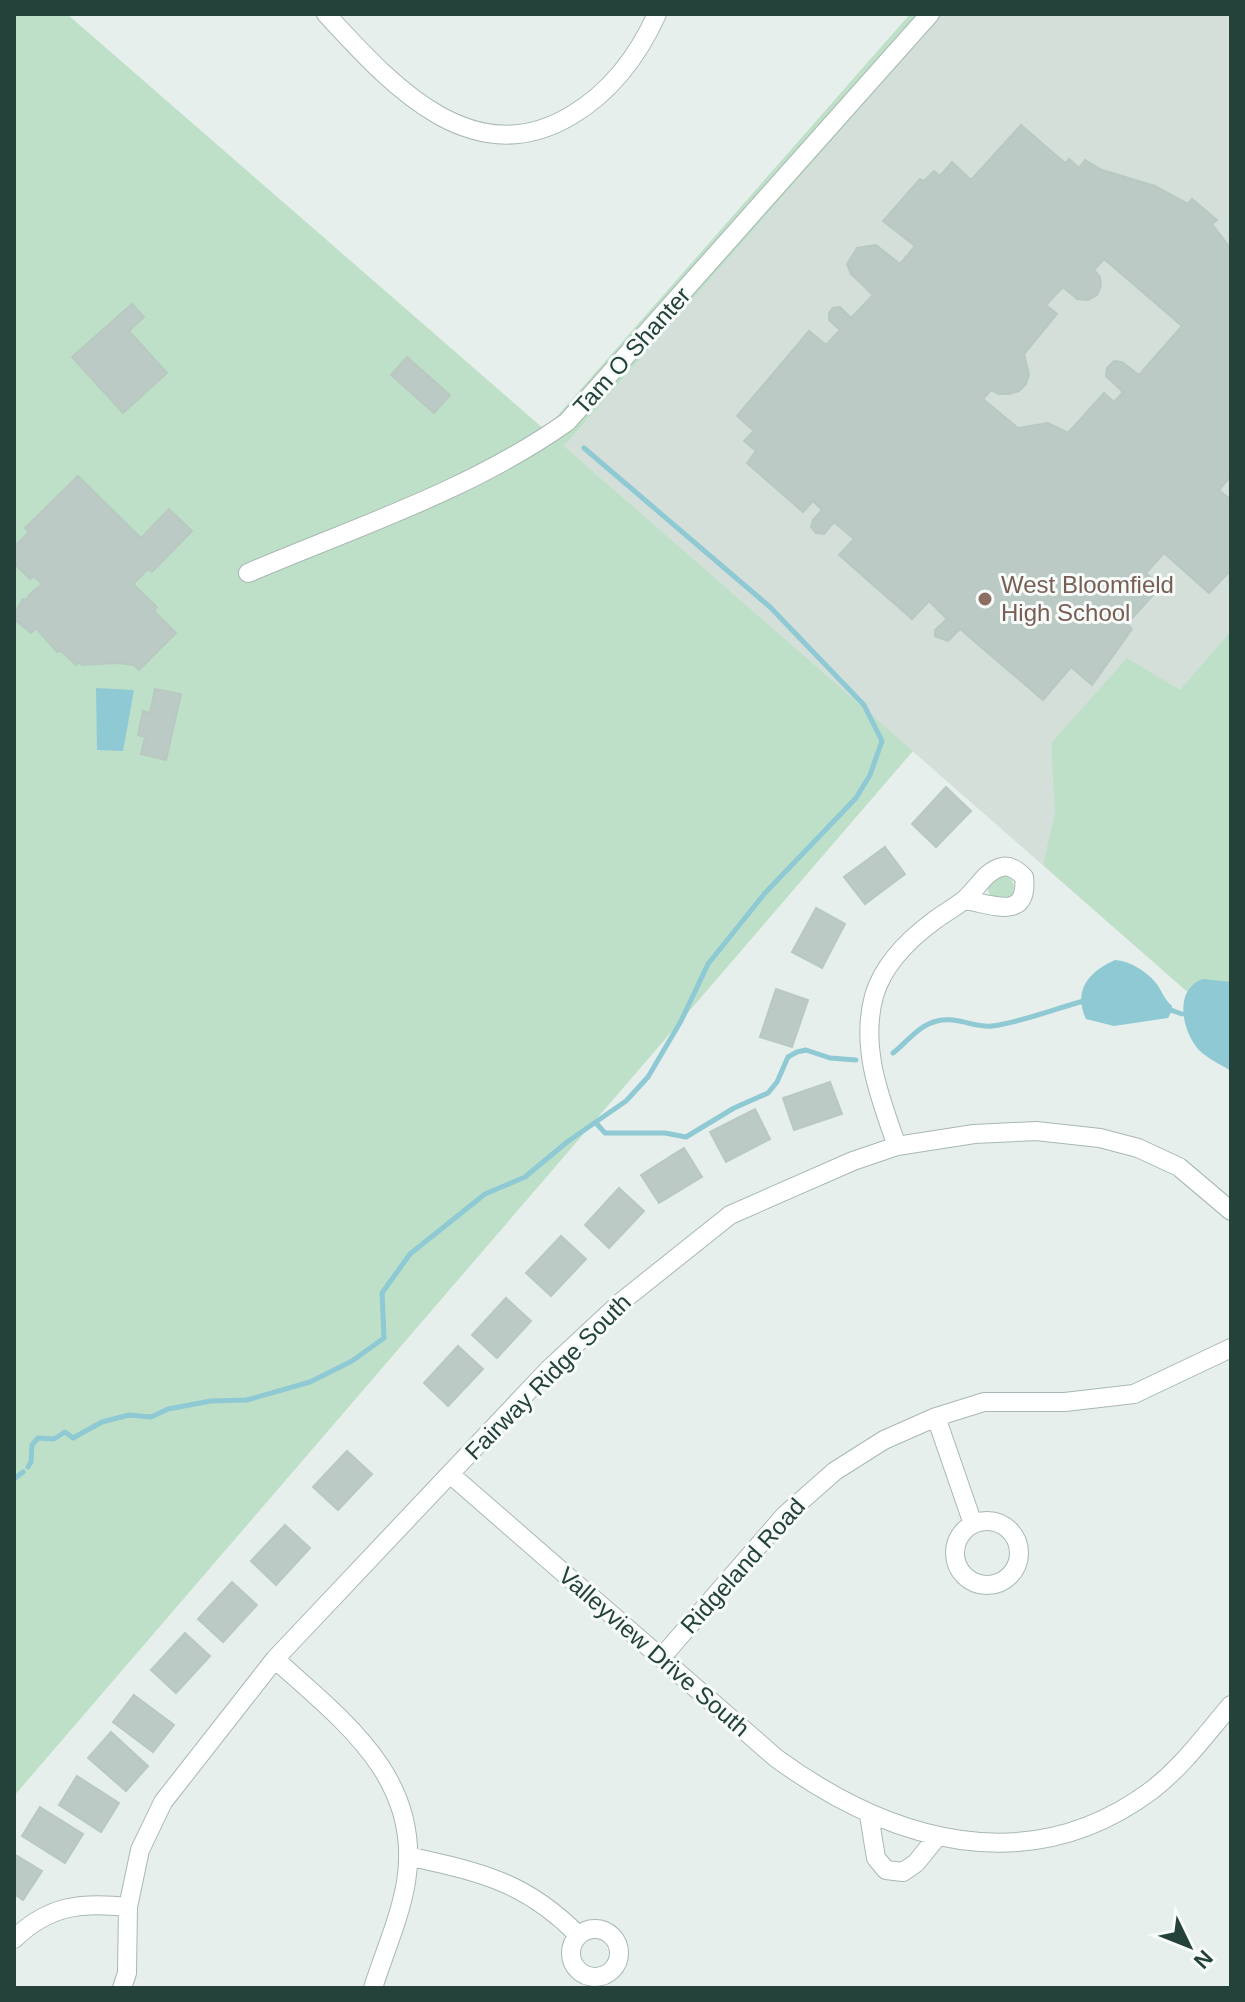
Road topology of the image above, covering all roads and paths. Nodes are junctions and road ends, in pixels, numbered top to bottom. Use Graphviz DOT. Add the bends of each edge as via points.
graph roads {
  1 [pos="326,14"];
  2 [pos="657,14"];
  3 [pos="930,14"];
  4 [pos="248,573"];
  5 [pos="964,900"];
  6 [pos="897,1146"];
  7 [pos="1231,1211"];
  8 [pos="1231,1348"];
  9 [pos="936,1417"];
  10 [pos="450,1474"];
  11 [pos="973,1524"];
  12 [pos="661,1658"];
  13 [pos="275,1659"];
  14 [pos="1231,1705"];
  15 [pos="869,1815"];
  16 [pos="937,1837"];
  17 [pos="408,1856"];
  18 [pos="128,1907"];
  19 [pos="578,1935"];
  20 [pos="14,1939"];
  21 [pos="122,1988"];
  22 [pos="373,1988"];
  1 -- 2 [label="street" via="378,71 423,106 469,130 496,135 548,128 587,106 625,69"];
  3 -- 4 [label="street, Tam O Shanter" via="567,422 476,478"];
  5 -- 6 [label="street" via="913,939 883,972 874,996 869,1021 873,1078"];
  6 -- 7 [label="street, Fairway Ridge South" via="1036,1131 1100,1138 1179,1167"];
  6 -- 10 [label="street, Fairway Ridge South" via="730,1215 549,1369"];
  8 -- 9 [label="street, Ridgeland Road" via="1134,1394 1065,1402 984,1402"];
  9 -- 11 [label="street"];
  9 -- 12 [label="street, Ridgeland Road" via="884,1440 835,1471 785,1515"];
  10 -- 12 [label="street, Valleyview Drive South"];
  10 -- 13 [label="street, Fairway Ridge South"];
  12 -- 15 [label="street, Valleyview Drive South" via="776,1758"];
  13 -- 17 [label="street" via="361,1740 392,1781 405,1820"];
  13 -- 18 [label="street, Fairway Ridge South" via="163,1802 140,1850"];
  14 -- 16 [label="street, Valleyview Drive South" via="1180,1766 1126,1808 1094,1823 1060,1837 991,1843"];
  15 -- 16 [label="street, Valleyview Drive South"];
  15 -- 16 [label="street" via="876,1858 886,1870 903,1872"];
  17 -- 19 [label="street" via="514,1885"];
  17 -- 22 [label="street" via="401,1904"];
  18 -- 20 [label="street" via="71,1905"];
  18 -- 21 [label="street, Fairway Ridge South"];
}
